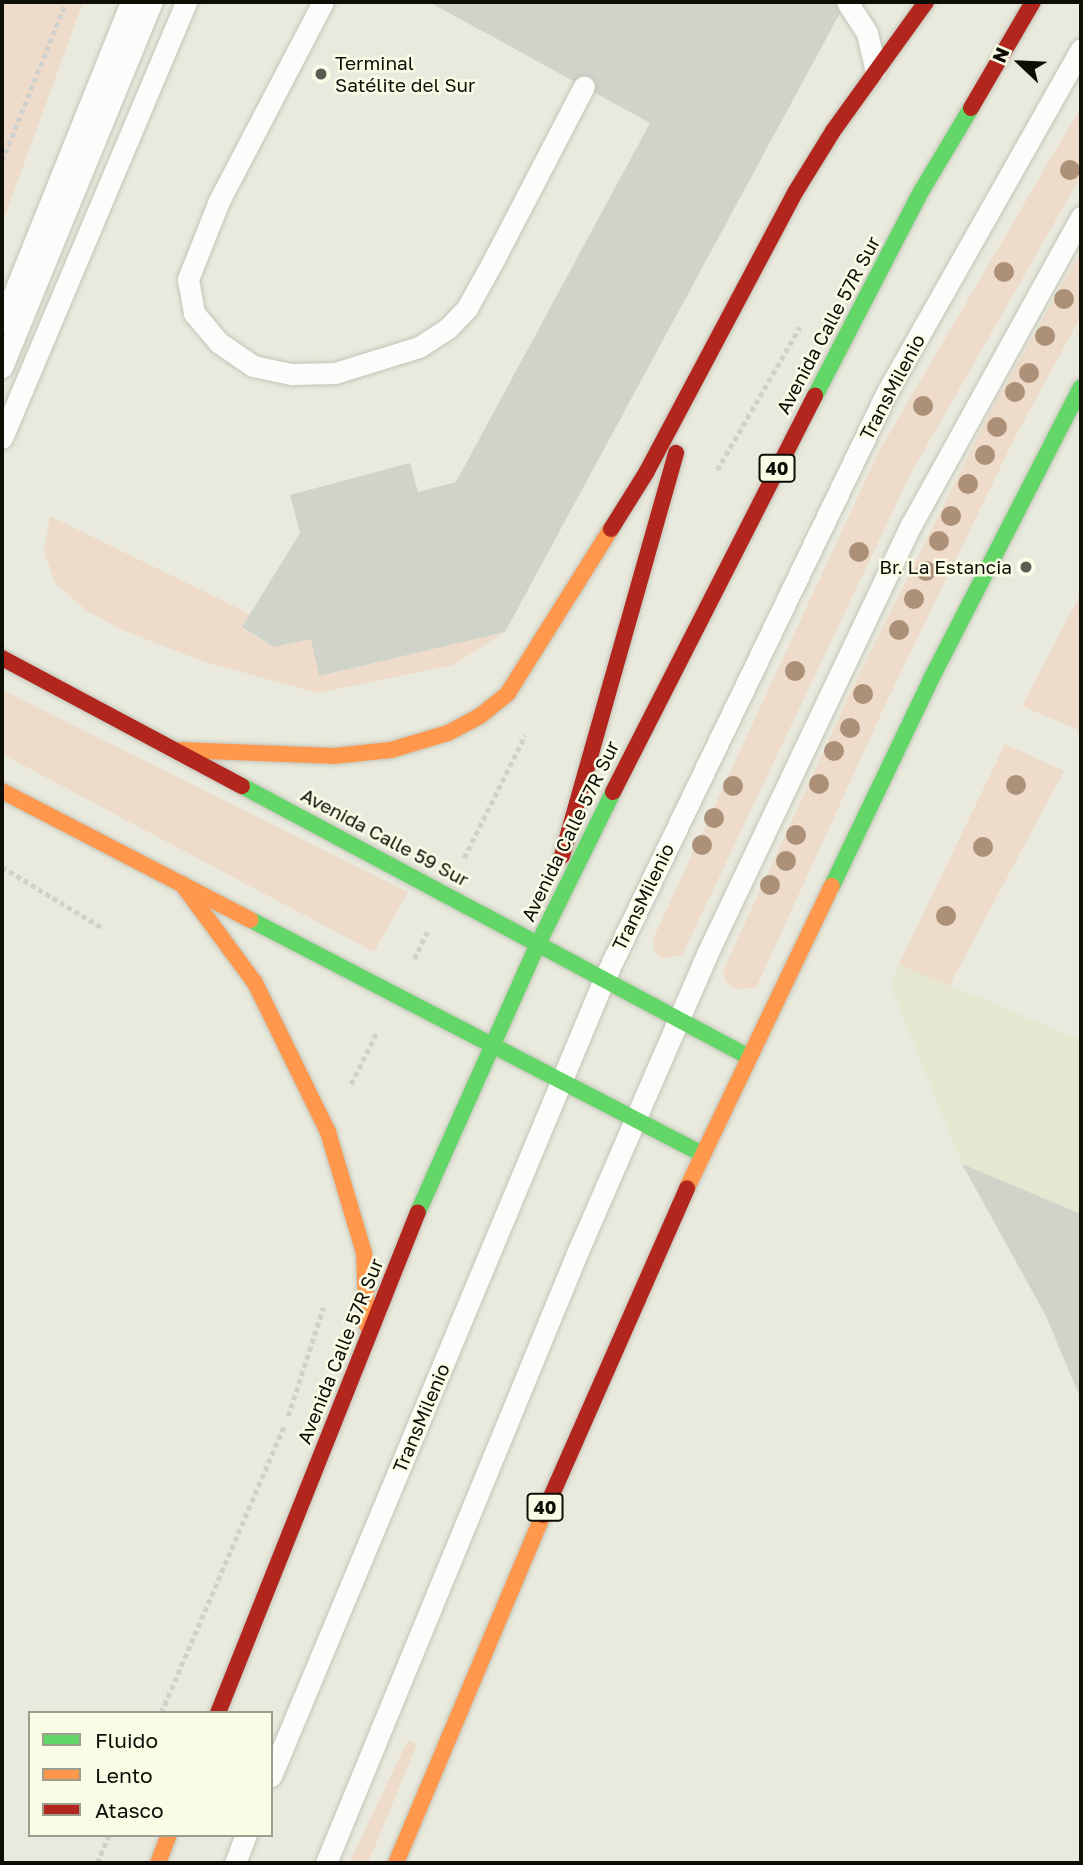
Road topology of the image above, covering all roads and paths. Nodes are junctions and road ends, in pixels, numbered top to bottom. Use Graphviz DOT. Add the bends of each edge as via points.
graph roads {
  1 [pos="66,2"];
  2 [pos="131,2"];
  3 [pos="152,2"];
  4 [pos="186,2"];
  5 [pos="323,2"];
  6 [pos="847,2"];
  7 [pos="926,2"];
  8 [pos="1033,2"];
  9 [pos="1081,49"];
  10 [pos="875,69"];
  11 [pos="584,86"];
  12 [pos="2,161"];
  13 [pos="1081,217"];
  14 [pos="2,323"];
  15 [pos="2,367"];
  16 [pos="701,370"];
  17 [pos="1081,387"];
  18 [pos="2,438"];
  19 [pos="2,658"];
  20 [pos="531,723"];
  21 [pos="180,750"];
  22 [pos="2,791"];
  23 [pos="2,867"];
  24 [pos="182,884"];
  25 [pos="446,894"];
  26 [pos="101,927"];
  27 [pos="538,944"];
  28 [pos="604,979"];
  29 [pos="396,995"];
  30 [pos="678,1019"];
  31 [pos="491,1045"];
  32 [pos="747,1056"];
  33 [pos="561,1081"];
  34 [pos="635,1119"];
  35 [pos="328,1132"];
  36 [pos="702,1154"];
  37 [pos="325,1300"];
  38 [pos="367,1340"];
  39 [pos="162,1711"];
  40 [pos="219,1711"];
  41 [pos="273,1771"];
  42 [pos="108,1837"];
  43 [pos="168,1837"];
  44 [pos="245,1837"];
  45 [pos="97,1863"];
  46 [pos="158,1863"];
  47 [pos="235,1863"];
  48 [pos="326,1863"];
  49 [pos="396,1863"];
  1 -- 12 [label="path"];
  2 -- 14 [label="lane"];
  3 -- 15 [label="lane"];
  4 -- 18 [label="lane"];
  5 -- 11 [label="lane" via="219,201 188,279 194,313 218,342 253,366 292,374 335,373 419,347 448,328 480,286"];
  6 -- 10 [label="lane" via="867,33"];
  7 -- 10 [label="main road"];
  8 -- 27 [label="main road, Avenida Calle 57R Sur / 40" via="922,190 691,633"];
  9 -- 28 [label="lane, TransMilenio" via="887,392"];
  10 -- 16 [label="main road" via="796,191"];
  13 -- 30 [label="lane" via="911,525"];
  16 -- 21 [label="main road" via="626,507 533,659 508,693 480,716 448,733 391,750 333,757"];
  16 -- 27 [label="main road" via="653,524"];
  17 -- 32 [label="main road, 40" via="986,568"];
  19 -- 21 [label="main road, Avenida Calle 59 Sur"];
  20 -- 25 [label="path"];
  21 -- 25 [label="main road, Avenida Calle 59 Sur"];
  22 -- 24 [label="main road"];
  23 -- 26 [label="path"];
  24 -- 29 [label="main road"];
  24 -- 35 [label="main road" via="255,983"];
  25 -- 27 [label="main road, Avenida Calle 59 Sur"];
  25 -- 29 [label="path"];
  27 -- 28 [label="main road, Avenida Calle 59 Sur"];
  27 -- 31 [label="main road, Avenida Calle 57R Sur / 40"];
  28 -- 30 [label="main road, Avenida Calle 59 Sur"];
  28 -- 33 [label="lane, TransMilenio"];
  29 -- 31 [label="main road"];
  29 -- 35 [label="path"];
  30 -- 32 [label="main road, Avenida Calle 59 Sur"];
  30 -- 34 [label="lane"];
  31 -- 33 [label="main road"];
  31 -- 38 [label="main road, Avenida Calle 57R Sur / 40"];
  32 -- 36 [label="main road, 40"];
  33 -- 34 [label="main road"];
  33 -- 41 [label="lane, TransMilenio"];
  34 -- 36 [label="main road"];
  34 -- 48 [label="lane"];
  35 -- 38 [label="main road" via="364,1253"];
  36 -- 49 [label="main road, 40" via="622,1326"];
  37 -- 39 [label="path" via="288,1417"];
  38 -- 40 [label="main road, Avenida Calle 57R Sur / 40"];
  42 -- 45 [label="path"];
  43 -- 46 [label="main road"];
  44 -- 47 [label="lane"];
}
